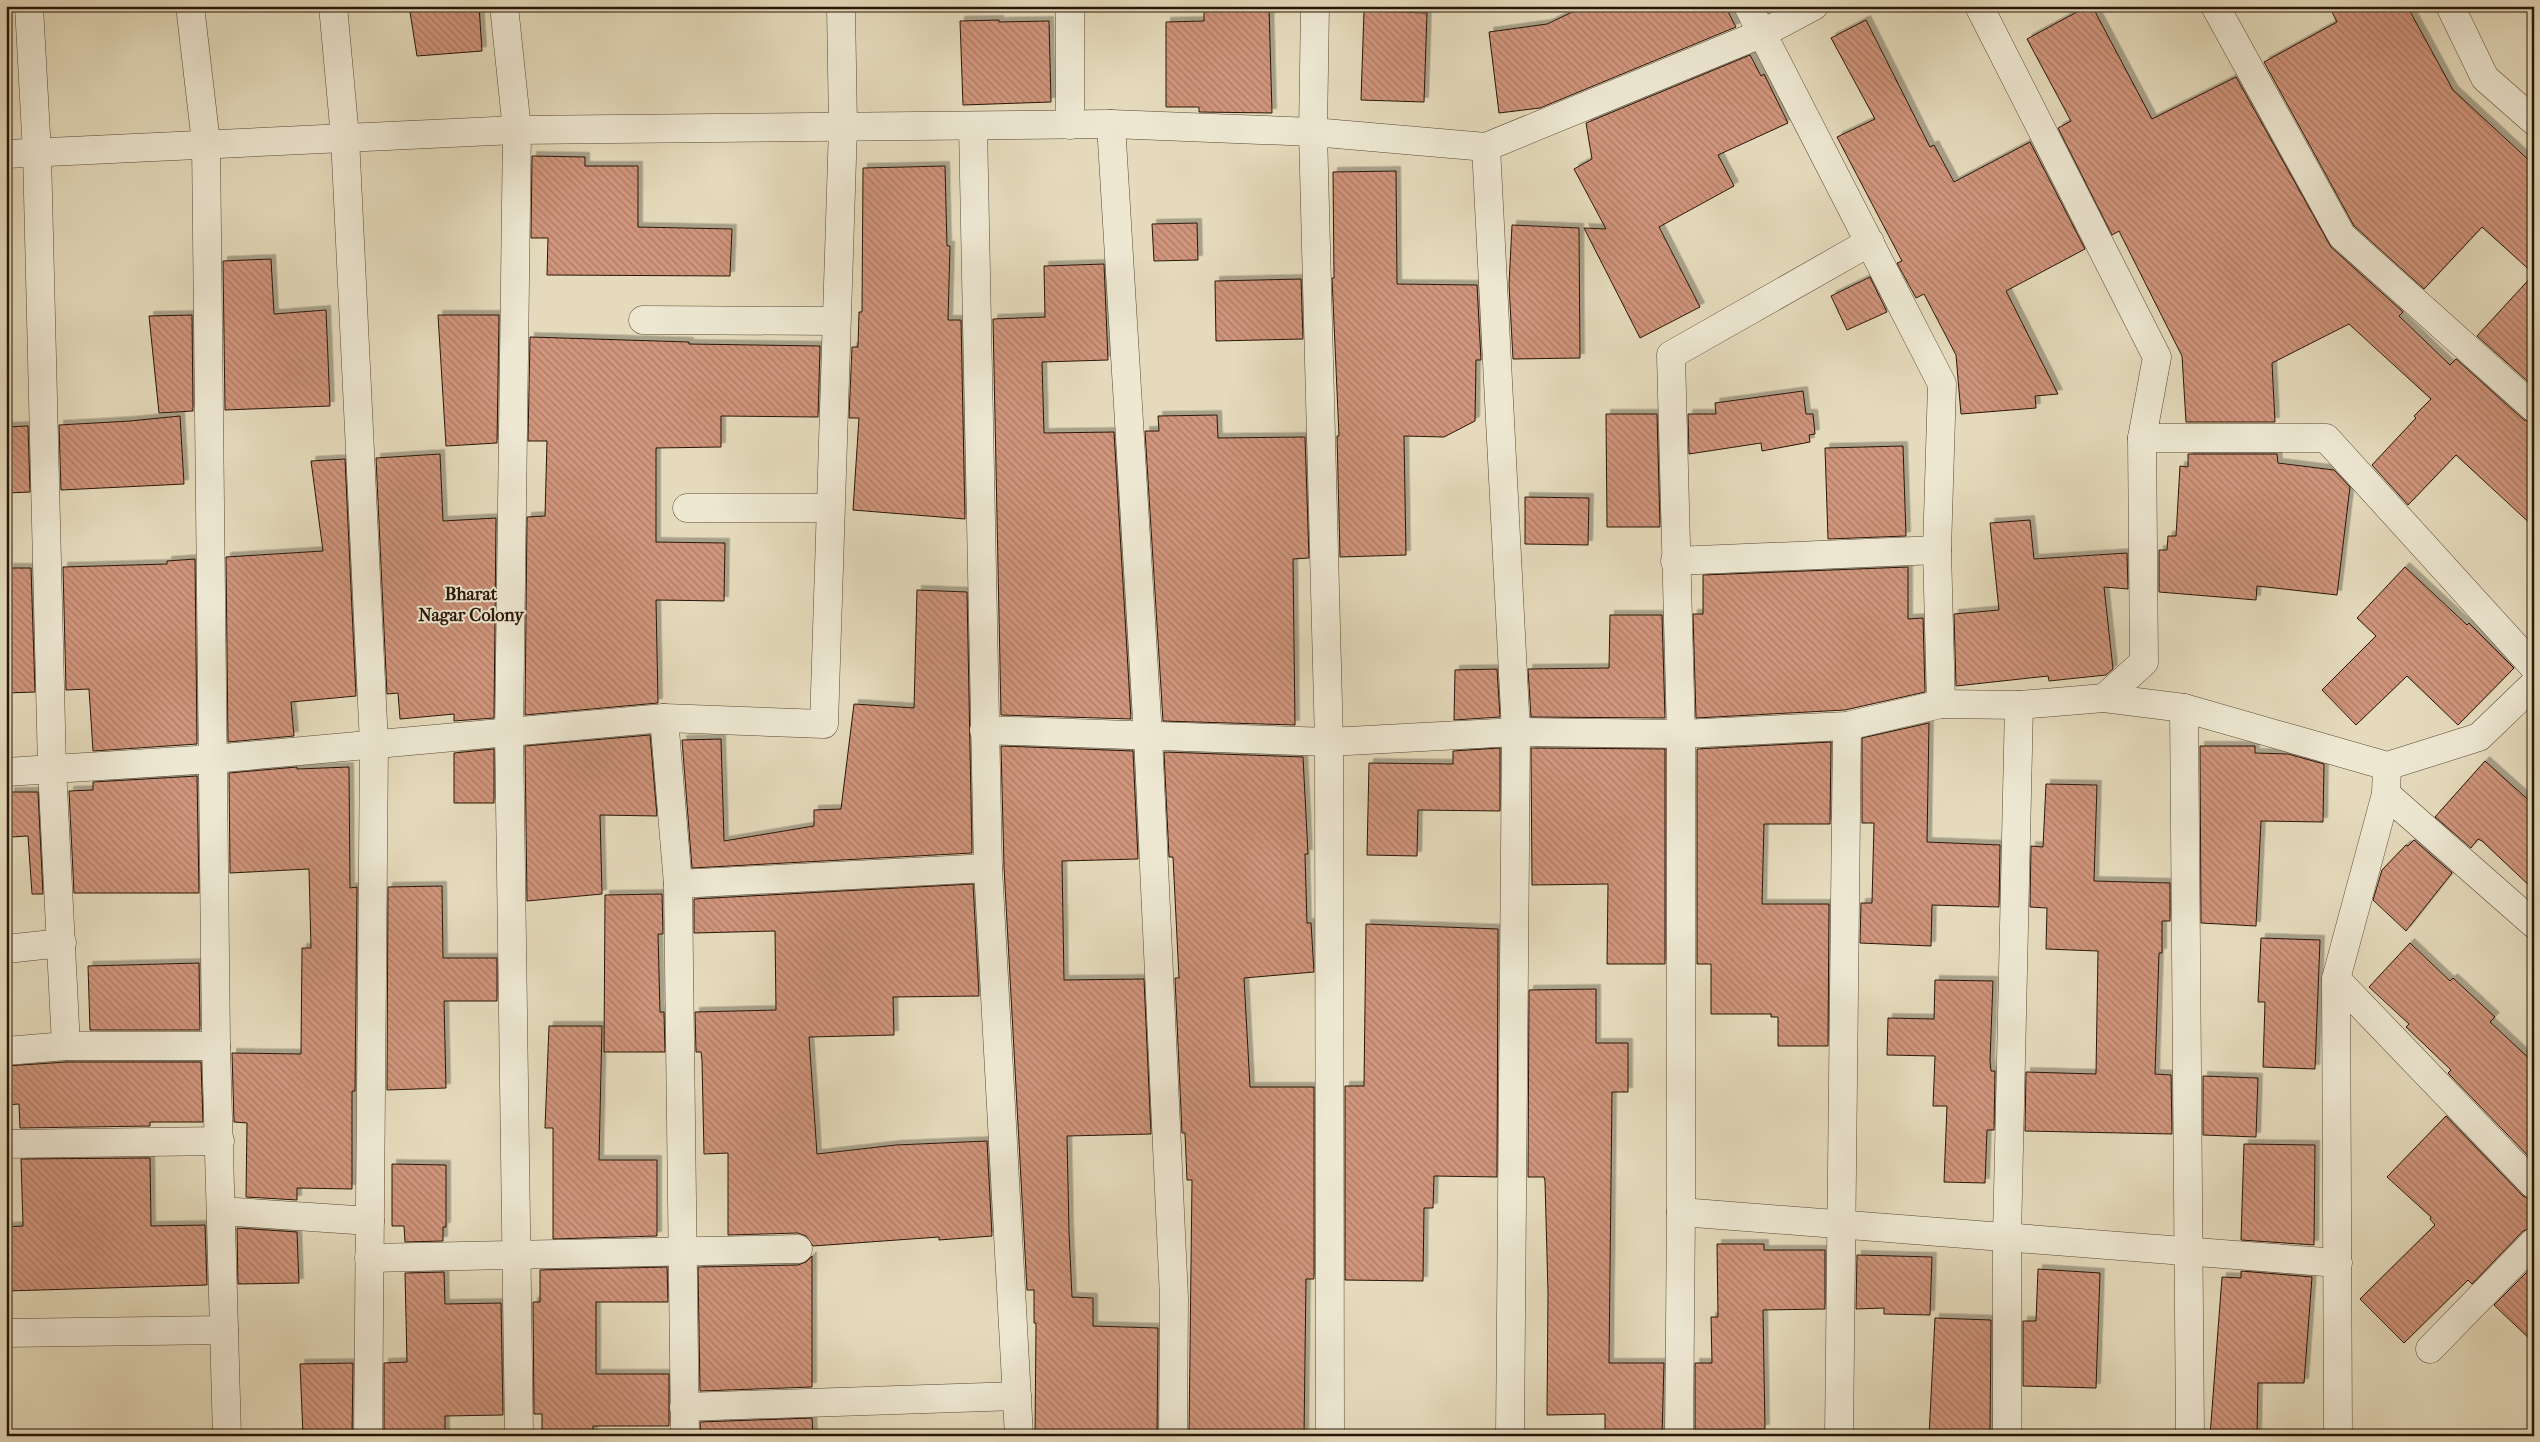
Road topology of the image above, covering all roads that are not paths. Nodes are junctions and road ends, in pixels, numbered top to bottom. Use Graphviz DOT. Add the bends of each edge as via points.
graph roads {
  1 [pos="29,6"];
  2 [pos="190,6"];
  3 [pos="333,6"];
  4 [pos="504,6"];
  5 [pos="841,6"];
  6 [pos="1070,6"];
  7 [pos="1315,6"];
  8 [pos="1748,6"];
  9 [pos="1814,6"];
  10 [pos="1979,6"];
  11 [pos="2215,6"];
  12 [pos="2450,6"];
  13 [pos="1763,33"];
  14 [pos="2534,121"];
  15 [pos="1070,124"];
  16 [pos="1111,124"];
  17 [pos="973,126"];
  18 [pos="843,127"];
  19 [pos="517,130"];
  20 [pos="1313,132"];
  21 [pos="346,137"];
  22 [pos="206,143"];
  23 [pos="1486,147"];
  24 [pos="37,153"];
  25 [pos="6,154"];
  26 [pos="1870,242"];
  27 [pos="644,320"];
  28 [pos="835,321"];
  29 [pos="2534,408"];
  30 [pos="2142,438"];
  31 [pos="687,508"];
  32 [pos="830,508"];
  33 [pos="1937,550"];
  34 [pos="1675,561"];
  35 [pos="2534,667"];
  36 [pos="2534,684"];
  37 [pos="2104,698"];
  38 [pos="1941,704"];
  39 [pos="2019,705"];
  40 [pos="2184,708"];
  41 [pos="664,718"];
  42 [pos="1847,726"];
  43 [pos="984,730"];
  44 [pos="509,731"];
  45 [pos="1516,732"];
  46 [pos="1681,734"];
  47 [pos="1148,736"];
  48 [pos="1329,742"];
  49 [pos="374,744"];
  50 [pos="213,760"];
  51 [pos="2387,766"];
  52 [pos="52,768"];
  53 [pos="6,772"];
  54 [pos="2386,794"];
  55 [pos="988,868"];
  56 [pos="678,884"];
  57 [pos="2534,924"];
  58 [pos="62,943"];
  59 [pos="6,949"];
  60 [pos="2336,980"];
  61 [pos="66,1046"];
  62 [pos="216,1046"];
  63 [pos="6,1051"];
  64 [pos="220,1141"];
  65 [pos="6,1144"];
  66 [pos="2534,1185"];
  67 [pos="221,1212"];
  68 [pos="1681,1212"];
  69 [pos="370,1221"];
  70 [pos="1841,1224"];
  71 [pos="2007,1237"];
  72 [pos="2534,1242"];
  73 [pos="798,1248"];
  74 [pos="682,1251"];
  75 [pos="2190,1252"];
  76 [pos="518,1255"];
  77 [pos="370,1258"];
  78 [pos="2338,1263"];
  79 [pos="224,1330"];
  80 [pos="6,1333"];
  81 [pos="2430,1349"];
  82 [pos="1017,1396"];
  83 [pos="684,1407"];
  84 [pos="227,1436"];
  85 [pos="368,1436"];
  86 [pos="519,1436"];
  87 [pos="684,1436"];
  88 [pos="1019,1436"];
  89 [pos="1173,1436"];
  90 [pos="1330,1436"];
  91 [pos="1510,1436"];
  92 [pos="1679,1436"];
  93 [pos="1839,1436"];
  94 [pos="2007,1436"];
  95 [pos="2190,1436"];
  96 [pos="2338,1436"];
  1 -- 24 [label="street"];
  2 -- 22 [label="street"];
  3 -- 21 [label="street"];
  4 -- 19 [label="street"];
  5 -- 18 [label="street"];
  6 -- 15 [label="street"];
  7 -- 20 [label="street"];
  8 -- 13 [label="street"];
  9 -- 13 [label="street"];
  10 -- 30 [label="street" via="2157,358"];
  11 -- 29 [label="street" via="2342,236"];
  12 -- 14 [label="street" via="2485,78"];
  13 -- 23 [label="street"];
  13 -- 26 [label="street"];
  15 -- 16 [label="street"];
  15 -- 17 [label="street"];
  16 -- 20 [label="street"];
  16 -- 47 [label="street"];
  17 -- 18 [label="street"];
  17 -- 43 [label="street"];
  18 -- 19 [label="street"];
  18 -- 28 [label="street"];
  19 -- 21 [label="street"];
  19 -- 44 [label="street"];
  20 -- 23 [label="street"];
  20 -- 48 [label="street"];
  21 -- 22 [label="street"];
  21 -- 49 [label="street"];
  22 -- 24 [label="street"];
  22 -- 50 [label="street"];
  23 -- 45 [label="street"];
  24 -- 25 [label="street"];
  24 -- 52 [label="street"];
  26 -- 33 [label="street" via="1942,384"];
  26 -- 34 [label="street" via="1671,354"];
  27 -- 28 [label="street"];
  28 -- 32 [label="street"];
  30 -- 35 [label="street" via="2326,438"];
  30 -- 37 [label="street" via="2144,662"];
  31 -- 32 [label="street"];
  32 -- 41 [label="street" via="824,724"];
  33 -- 34 [label="street"];
  33 -- 38 [label="street"];
  34 -- 46 [label="street"];
  36 -- 51 [label="street" via="2480,737"];
  37 -- 39 [label="street"];
  37 -- 40 [label="street"];
  38 -- 39 [label="street"];
  38 -- 42 [label="street"];
  39 -- 71 [label="street"];
  40 -- 51 [label="street"];
  40 -- 75 [label="street"];
  41 -- 44 [label="street"];
  41 -- 56 [label="street"];
  42 -- 46 [label="street"];
  42 -- 70 [label="street"];
  43 -- 47 [label="street"];
  43 -- 55 [label="street"];
  44 -- 49 [label="street"];
  44 -- 76 [label="street"];
  45 -- 46 [label="street"];
  45 -- 48 [label="street"];
  45 -- 91 [label="street"];
  46 -- 68 [label="street"];
  47 -- 48 [label="street"];
  47 -- 89 [label="street" via="1174,1298"];
  48 -- 90 [label="street"];
  49 -- 50 [label="street"];
  49 -- 69 [label="street"];
  50 -- 52 [label="street"];
  50 -- 62 [label="street"];
  51 -- 54 [label="street"];
  52 -- 53 [label="street"];
  52 -- 58 [label="street"];
  54 -- 57 [label="street"];
  54 -- 60 [label="street"];
  55 -- 56 [label="street"];
  55 -- 82 [label="street"];
  56 -- 74 [label="street"];
  58 -- 59 [label="street"];
  58 -- 61 [label="street"];
  60 -- 66 [label="street"];
  60 -- 78 [label="street"];
  61 -- 62 [label="street"];
  61 -- 63 [label="street"];
  62 -- 64 [label="street"];
  64 -- 65 [label="street"];
  64 -- 67 [label="street"];
  67 -- 69 [label="street"];
  67 -- 79 [label="street"];
  68 -- 70 [label="street"];
  68 -- 92 [label="street"];
  69 -- 77 [label="street"];
  70 -- 71 [label="street"];
  70 -- 93 [label="street"];
  71 -- 75 [label="street"];
  71 -- 94 [label="street"];
  72 -- 81 [label="street"];
  73 -- 74 [label="street"];
  74 -- 76 [label="street"];
  74 -- 83 [label="street"];
  75 -- 78 [label="street"];
  75 -- 95 [label="street"];
  76 -- 77 [label="street"];
  76 -- 86 [label="street"];
  77 -- 85 [label="street"];
  78 -- 96 [label="street"];
  79 -- 80 [label="street"];
  79 -- 84 [label="street"];
  82 -- 83 [label="street"];
  82 -- 88 [label="street"];
  83 -- 87 [label="street"];
}
